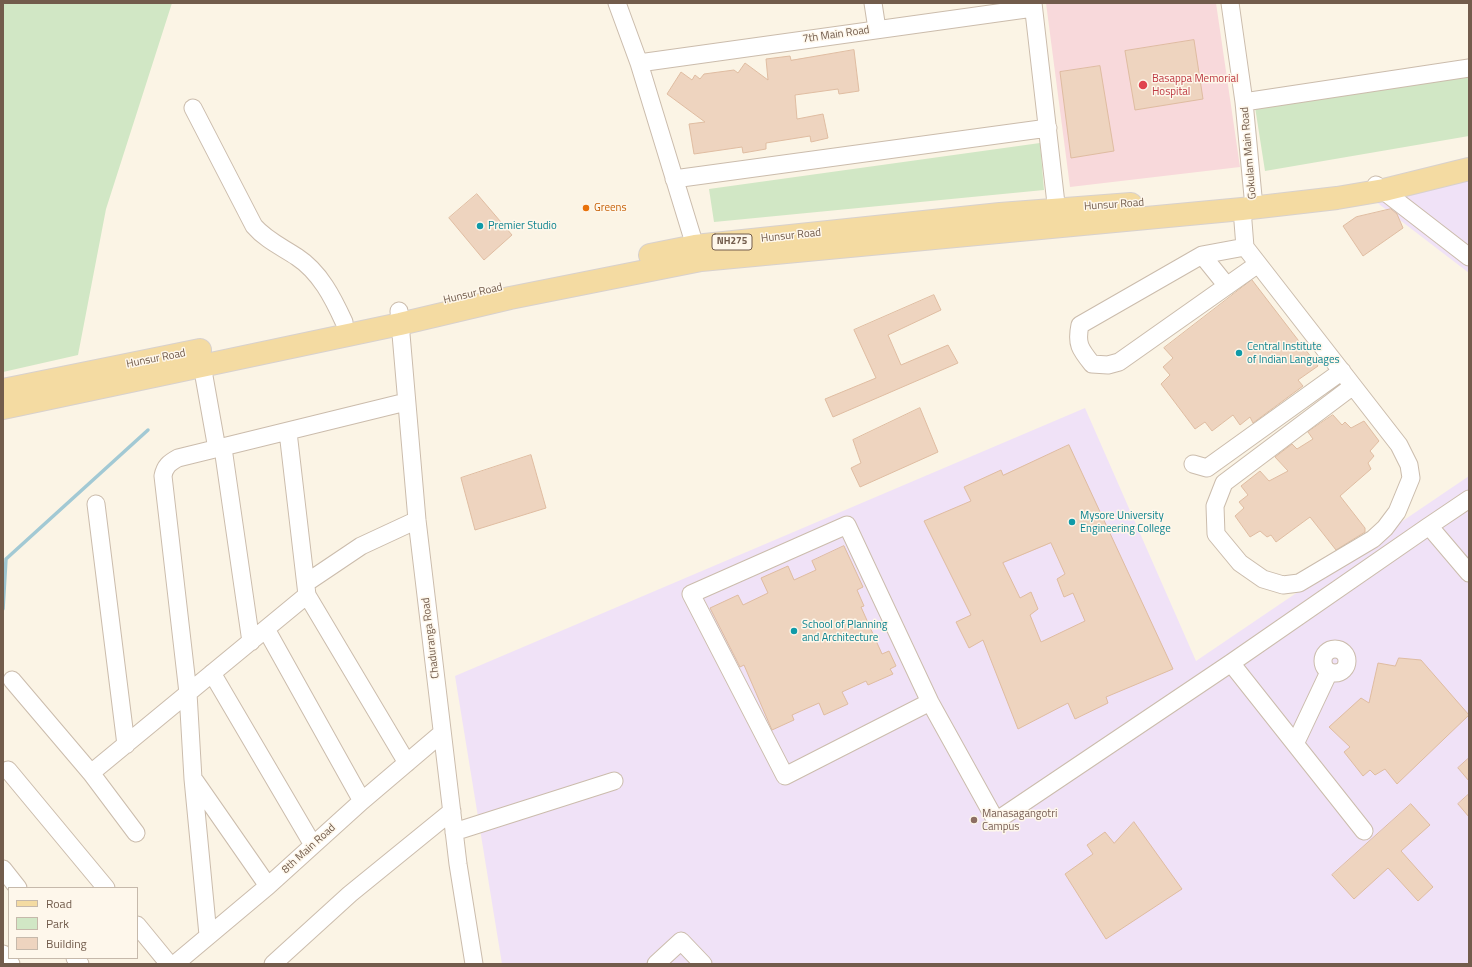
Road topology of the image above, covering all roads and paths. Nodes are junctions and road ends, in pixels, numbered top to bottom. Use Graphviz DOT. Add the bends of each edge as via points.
graph roads {
  1 [pos="617,3"];
  2 [pos="873,3"];
  3 [pos="1230,3"];
  4 [pos="1033,6"];
  5 [pos="877,29"];
  6 [pos="639,63"];
  7 [pos="1469,68"];
  8 [pos="1244,102"];
  9 [pos="193,108"];
  10 [pos="1048,128"];
  11 [pos="1469,156"];
  12 [pos="1469,169"];
  13 [pos="674,179"];
  14 [pos="1379,187"];
  15 [pos="1250,204"];
  16 [pos="1058,218"];
  17 [pos="694,246"];
  18 [pos="1245,247"];
  19 [pos="1202,255"];
  20 [pos="1469,257"];
  21 [pos="1258,264"];
  22 [pos="1227,286"];
  23 [pos="400,318"];
  24 [pos="344,322"];
  25 [pos="202,365"];
  26 [pos="1342,371"];
  27 [pos="1354,386"];
  28 [pos="3,390"];
  29 [pos="406,402"];
  30 [pos="3,408"];
  31 [pos="288,432"];
  32 [pos="220,449"];
  33 [pos="1193,464"];
  34 [pos="1469,499"];
  35 [pos="96,504"];
  36 [pos="417,520"];
  37 [pos="1429,526"];
  38 [pos="1469,573"];
  39 [pos="307,589"];
  40 [pos="266,630"];
  41 [pos="251,642"];
  42 [pos="1231,663"];
  43 [pos="1328,672"];
  44 [pos="212,674"];
  45 [pos="12,680"];
  46 [pos="188,693"];
  47 [pos="930,702"];
  48 [pos="442,733"];
  49 [pos="1295,744"];
  50 [pos="126,745"];
  51 [pos="407,762"];
  52 [pos="8,770"];
  53 [pos="91,773"];
  54 [pos="193,779"];
  55 [pos="614,780"];
  56 [pos="362,801"];
  57 [pos="452,811"];
  58 [pos="1364,831"];
  59 [pos="454,832"];
  60 [pos="136,833"];
  61 [pos="313,845"];
  62 [pos="3,869"];
  63 [pos="268,886"];
  64 [pos="17,887"];
  65 [pos="105,887"];
  66 [pos="138,926"];
  67 [pos="208,935"];
  68 [pos="3,954"];
  69 [pos="177,963"];
  70 [pos="11,964"];
  71 [pos="273,964"];
  72 [pos="474,964"];
  73 [pos="656,964"];
  74 [pos="703,964"];
  1 -- 6 [label="street"];
  2 -- 5 [label="street"];
  3 -- 8 [label="street, Gokulam Main Road"];
  4 -- 5 [label="street, 7th Main Road"];
  4 -- 10 [label="street"];
  5 -- 6 [label="street, 7th Main Road"];
  6 -- 13 [label="street"];
  7 -- 8 [label="street"];
  8 -- 15 [label="street, Gokulam Main Road"];
  9 -- 24 [label="street" via="254,226 312,270 330,294"];
  10 -- 13 [label="street"];
  10 -- 16 [label="street"];
  11 -- 14 [label="main road, Hunsur Road / NH275"];
  12 -- 14 [label="main road"];
  13 -- 17 [label="street"];
  14 -- 15 [label="main road, Hunsur Road / NH275"];
  14 -- 20 [label="street"];
  15 -- 16 [label="main road, Hunsur Road / NH275"];
  15 -- 18 [label="street, Gokulam Main Road"];
  16 -- 17 [label="main road, Hunsur Road / NH275"];
  16 -- 23 [label="main road" via="701,260"];
  17 -- 23 [label="main road, Hunsur Road / NH275"];
  18 -- 19 [label="street"];
  18 -- 21 [label="street"];
  19 -- 22 [label="street"];
  19 -- 22 [label="street" via="1080,325 1077,339 1092,364 1108,365 1119,362"];
  21 -- 22 [label="street"];
  21 -- 26 [label="street"];
  23 -- 24 [label="main road, Hunsur Road / NH275"];
  23 -- 25 [label="main road"];
  23 -- 29 [label="street, Chaduranga Road"];
  24 -- 28 [label="main road, Hunsur Road / NH275"];
  25 -- 30 [label="main road"];
  25 -- 32 [label="street"];
  26 -- 27 [label="street"];
  26 -- 33 [label="street" via="1207,468"];
  27 -- 27 [label="street" via="1399,445 1408,465 1411,478 1397,512 1373,539 1299,583 1283,585 1263,579 1240,563 1216,534 1215,506 1224,483"];
  29 -- 31 [label="street"];
  29 -- 36 [label="street, Chaduranga Road"];
  31 -- 32 [label="street"];
  31 -- 39 [label="street"];
  32 -- 41 [label="street"];
  32 -- 46 [label="street" via="178,458 164,468"];
  34 -- 37 [label="street"];
  35 -- 50 [label="street"];
  36 -- 39 [label="street" via="361,546"];
  36 -- 48 [label="street, Chaduranga Road"];
  37 -- 38 [label="street"];
  37 -- 42 [label="street"];
  39 -- 40 [label="street"];
  39 -- 51 [label="street"];
  40 -- 41 [label="street"];
  40 -- 56 [label="street"];
  41 -- 44 [label="street"];
  42 -- 47 [label="street" via="996,821"];
  42 -- 49 [label="street"];
  43 -- 49 [label="street"];
  44 -- 46 [label="street"];
  44 -- 61 [label="street"];
  45 -- 53 [label="street"];
  46 -- 50 [label="street"];
  46 -- 54 [label="street"];
  47 -- 47 [label="street" via="847,525 691,594 784,776"];
  48 -- 51 [label="street, 8th Main Road"];
  48 -- 57 [label="street, Chaduranga Road"];
  49 -- 58 [label="street"];
  50 -- 53 [label="street"];
  51 -- 56 [label="street, 8th Main Road"];
  52 -- 65 [label="street"];
  53 -- 60 [label="street"];
  54 -- 63 [label="street"];
  54 -- 67 [label="street"];
  55 -- 59 [label="street"];
  56 -- 61 [label="street, 8th Main Road"];
  57 -- 59 [label="street, Chaduranga Road"];
  57 -- 71 [label="street" via="350,894"];
  59 -- 72 [label="street, Chaduranga Road"];
  61 -- 63 [label="street, 8th Main Road"];
  62 -- 64 [label="street"];
  63 -- 67 [label="street, 8th Main Road"];
  66 -- 69 [label="street"];
  67 -- 69 [label="street, 8th Main Road"];
  68 -- 70 [label="street"];
  73 -- 74 [label="street" via="681,941"];
}
